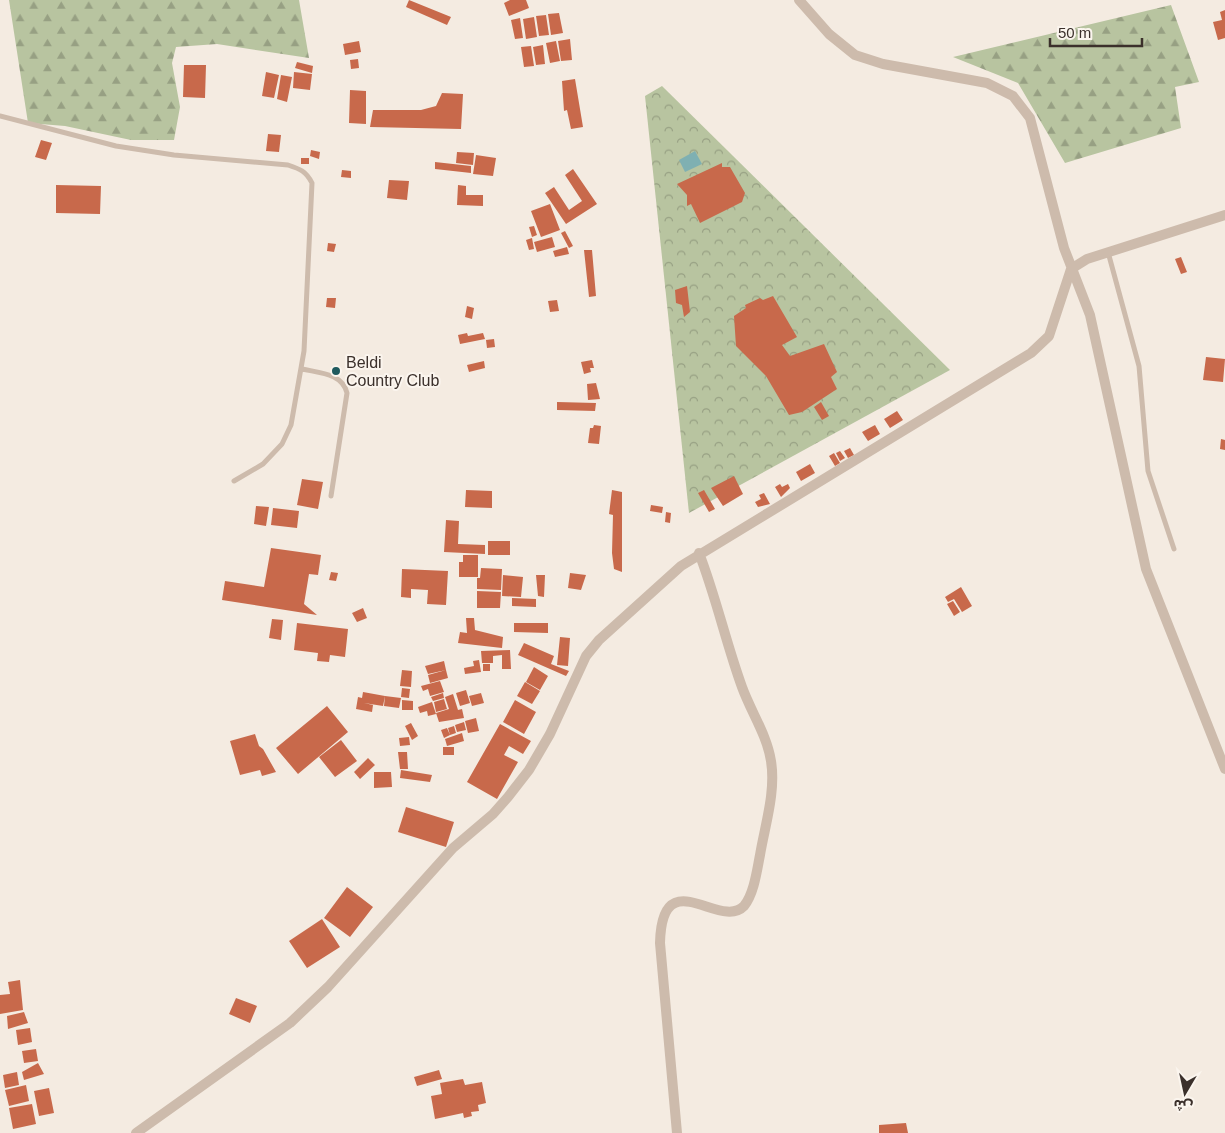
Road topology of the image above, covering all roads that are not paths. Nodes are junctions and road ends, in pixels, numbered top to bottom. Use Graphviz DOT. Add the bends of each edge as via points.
graph roads {
  1 [pos="799,0"];
  2 [pos="0,116"];
  3 [pos="1225,214"];
  4 [pos="1108,252"];
  5 [pos="1071,269"];
  6 [pos="302,368"];
  7 [pos="234,481"];
  8 [pos="331,496"];
  9 [pos="1174,549"];
  10 [pos="699,553"];
  11 [pos="1225,769"];
  12 [pos="136,1133"];
  13 [pos="677,1133"];
  1 -- 5 [label="street" via="829,34 855,55 883,64 987,83 1013,96 1030,118"];
  2 -- 6 [label="lane" via="116,146 174,155 252,160 301,169 312,183"];
  3 -- 4 [label="street"];
  4 -- 5 [label="street"];
  4 -- 9 [label="lane" via="1139,366 1148,471"];
  5 -- 10 [label="street" via="1048,336 1031,353"];
  5 -- 11 [label="street" via="1090,315 1146,569"];
  6 -- 7 [label="lane" via="291,425 282,444 263,464"];
  6 -- 8 [label="lane" via="337,378 347,394"];
  10 -- 12 [label="street" via="599,640 586,656 550,734 508,797 453,848 328,987 290,1023"];
  10 -- 13 [label="street" via="742,687 766,742 772,780 759,859 752,890 744,905 734,912 723,912 687,901 672,905 662,917 660,943"];
}
